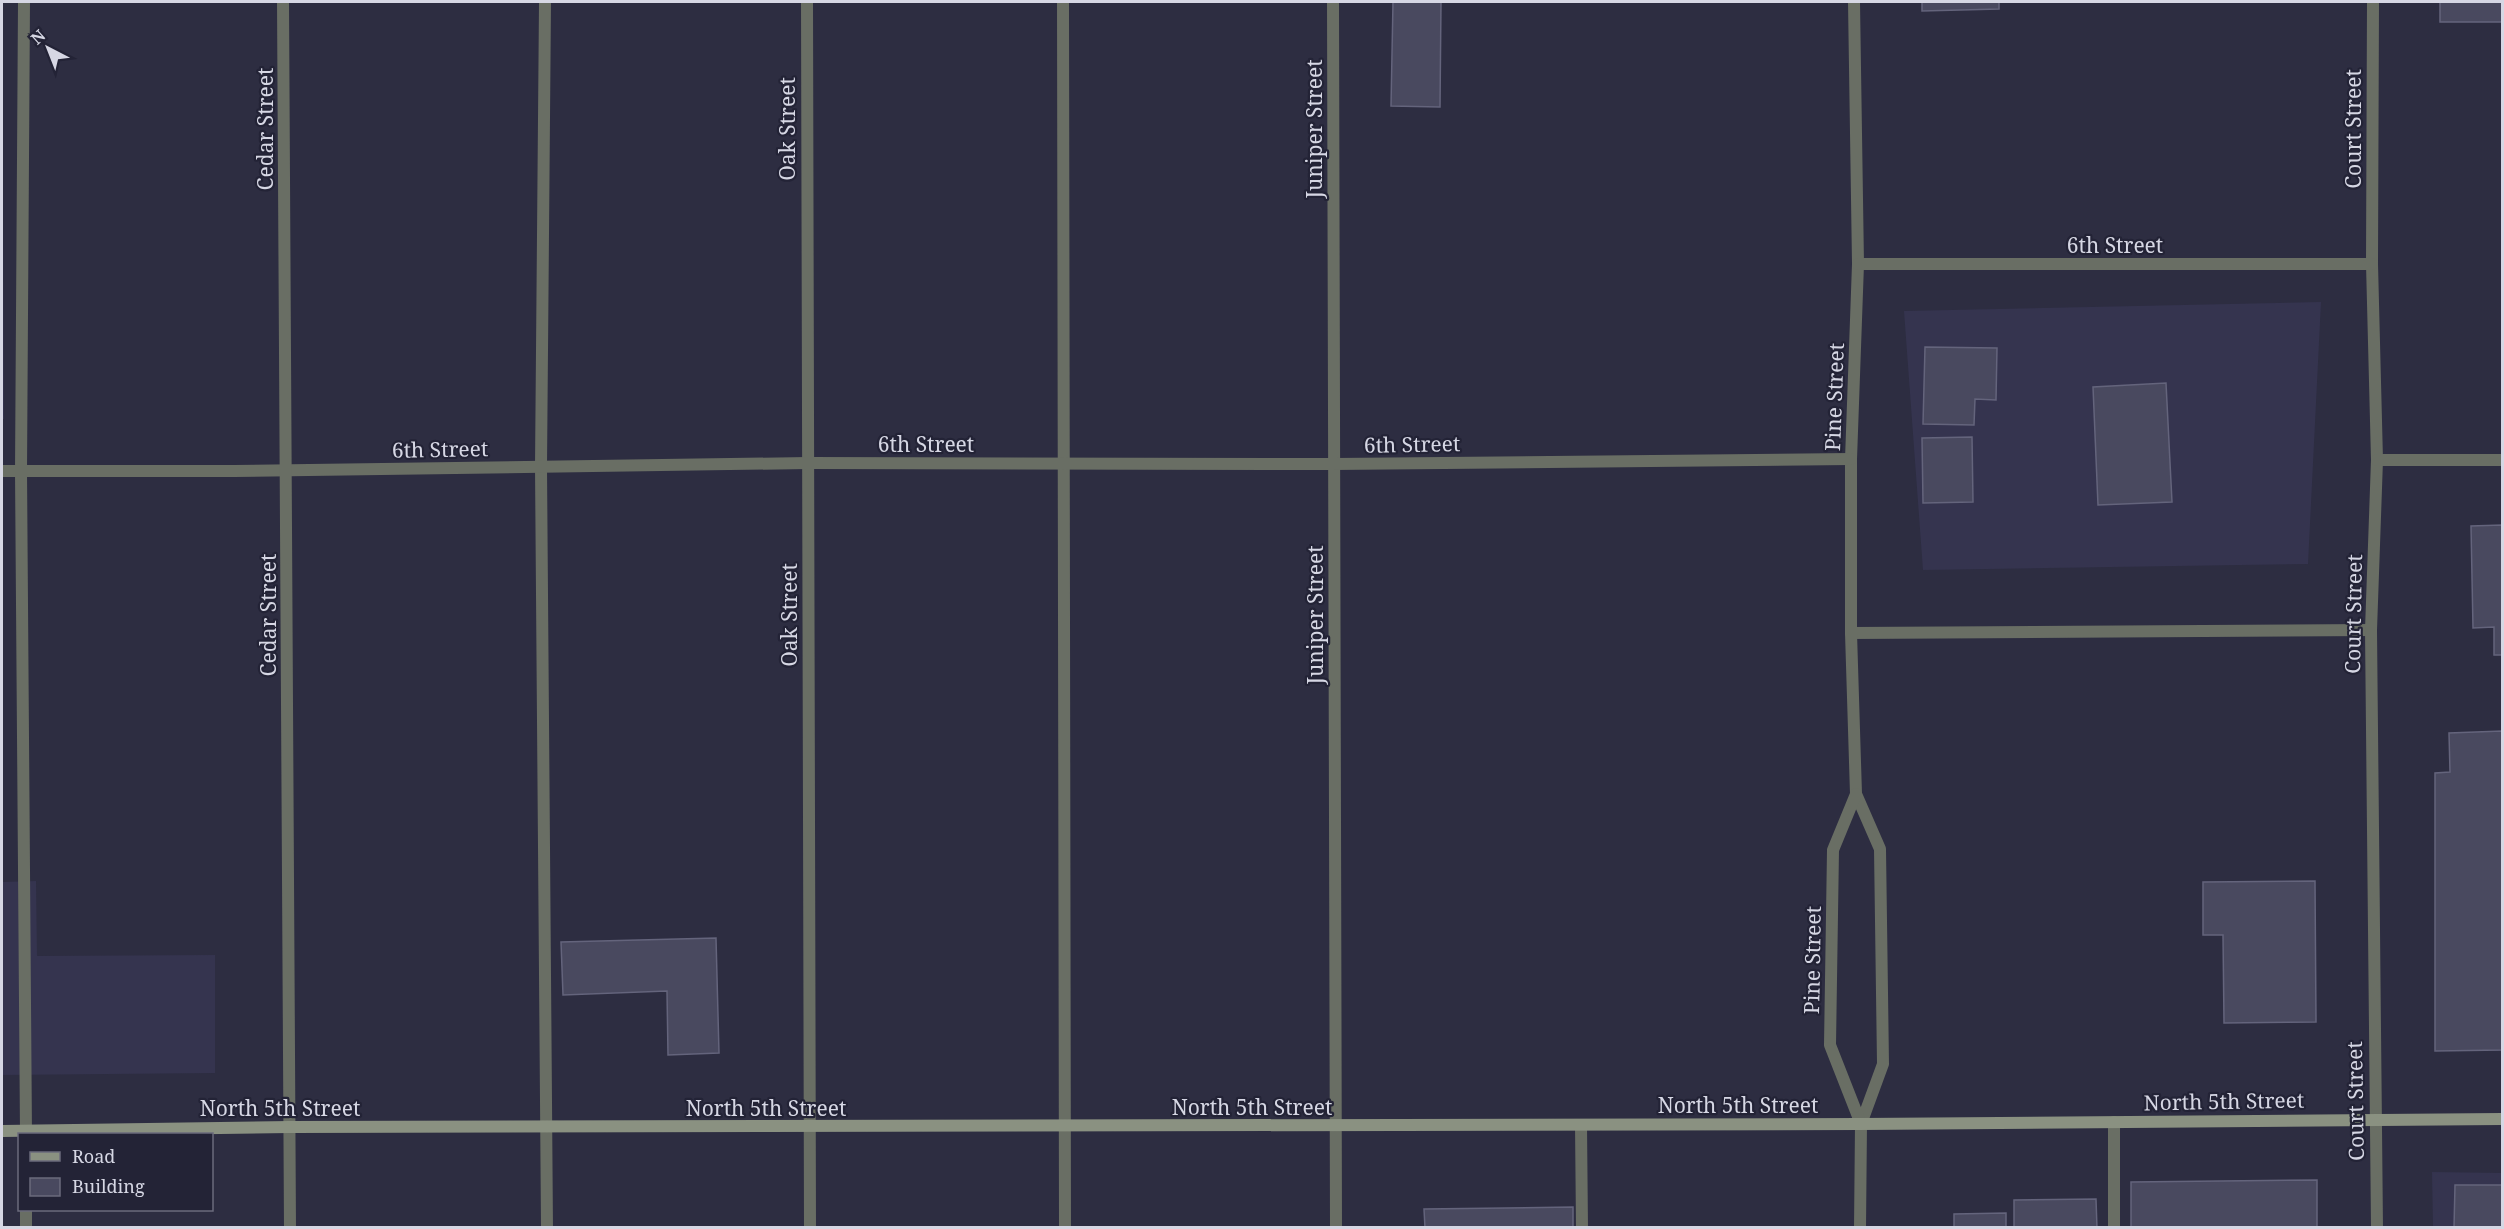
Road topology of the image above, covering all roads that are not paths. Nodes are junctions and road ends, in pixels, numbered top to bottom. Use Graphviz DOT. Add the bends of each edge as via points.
graph roads {
  1 [pos="24,2"];
  2 [pos="283,2"];
  3 [pos="545,2"];
  4 [pos="807,2"];
  5 [pos="1063,2"];
  6 [pos="1333,2"];
  7 [pos="1854,2"];
  8 [pos="2373,2"];
  9 [pos="1858,264"];
  10 [pos="2372,264"];
  11 [pos="1851,459"];
  12 [pos="2377,460"];
  13 [pos="2502,460"];
  14 [pos="808,463"];
  15 [pos="1063,464"];
  16 [pos="1334,465"];
  17 [pos="541,467"];
  18 [pos="2,471"];
  19 [pos="21,471"];
  20 [pos="287,471"];
  21 [pos="2371,630"];
  22 [pos="1851,633"];
  23 [pos="1856,794"];
  24 [pos="2375,1119"];
  25 [pos="2502,1119"];
  26 [pos="2114,1122"];
  27 [pos="1861,1124"];
  28 [pos="1581,1125"];
  29 [pos="1336,1126"];
  30 [pos="290,1127"];
  31 [pos="546,1127"];
  32 [pos="1066,1127"];
  33 [pos="809,1128"];
  34 [pos="2,1131"];
  35 [pos="26,1133"];
  36 [pos="26,1211"];
  37 [pos="26,1227"];
  38 [pos="290,1227"];
  39 [pos="547,1227"];
  40 [pos="810,1227"];
  41 [pos="1065,1227"];
  42 [pos="1336,1227"];
  43 [pos="1581,1227"];
  44 [pos="1860,1227"];
  45 [pos="2114,1227"];
  46 [pos="2377,1227"];
  1 -- 19 [label="street"];
  2 -- 20 [label="street, Cedar Street"];
  3 -- 17 [label="street"];
  4 -- 14 [label="street, Oak Street"];
  5 -- 15 [label="street"];
  6 -- 16 [label="street, Juniper Street"];
  7 -- 9 [label="street, Pine Street"];
  8 -- 10 [label="street, Court Street"];
  9 -- 10 [label="street, 6th Street"];
  9 -- 11 [label="street, Pine Street"];
  10 -- 12 [label="street, Court Street"];
  11 -- 16 [label="street, 6th Street"];
  11 -- 22 [label="street, Pine Street"];
  12 -- 13 [label="street"];
  12 -- 21 [label="street, Court Street"];
  14 -- 15 [label="street, 6th Street"];
  14 -- 17 [label="street, 6th Street"];
  14 -- 33 [label="street, Oak Street"];
  15 -- 16 [label="street, 6th Street"];
  15 -- 32 [label="street"];
  16 -- 29 [label="street, Juniper Street"];
  17 -- 20 [label="street, 6th Street"];
  17 -- 31 [label="street"];
  18 -- 19 [label="street, 6th Street"];
  19 -- 20 [label="street, 6th Street"];
  19 -- 35 [label="street"];
  20 -- 30 [label="street, Cedar Street"];
  21 -- 22 [label="street"];
  21 -- 24 [label="street, Court Street"];
  22 -- 23 [label="street, Pine Street"];
  23 -- 27 [label="street, Pine Street" via="1880,849 1883,1064"];
  23 -- 27 [label="street, Pine Street" via="1833,850 1830,1044"];
  24 -- 25 [label="main road, North 5th Street"];
  24 -- 26 [label="main road, North 5th Street"];
  24 -- 46 [label="street, Court Street"];
  26 -- 27 [label="main road, North 5th Street"];
  26 -- 45 [label="street"];
  27 -- 28 [label="main road, North 5th Street"];
  27 -- 44 [label="street, Pine Street"];
  28 -- 29 [label="main road, North 5th Street"];
  28 -- 43 [label="street"];
  29 -- 32 [label="main road, North 5th Street"];
  29 -- 42 [label="street, Juniper Street"];
  30 -- 31 [label="main road, North 5th Street"];
  30 -- 35 [label="main road, North 5th Street"];
  30 -- 38 [label="street, Cedar Street"];
  31 -- 33 [label="main road, North 5th Street"];
  31 -- 39 [label="street"];
  32 -- 33 [label="main road, North 5th Street"];
  32 -- 41 [label="street"];
  33 -- 40 [label="street, Oak Street"];
  34 -- 35 [label="main road, North 5th Street"];
  36 -- 37 [label="street"];
}
